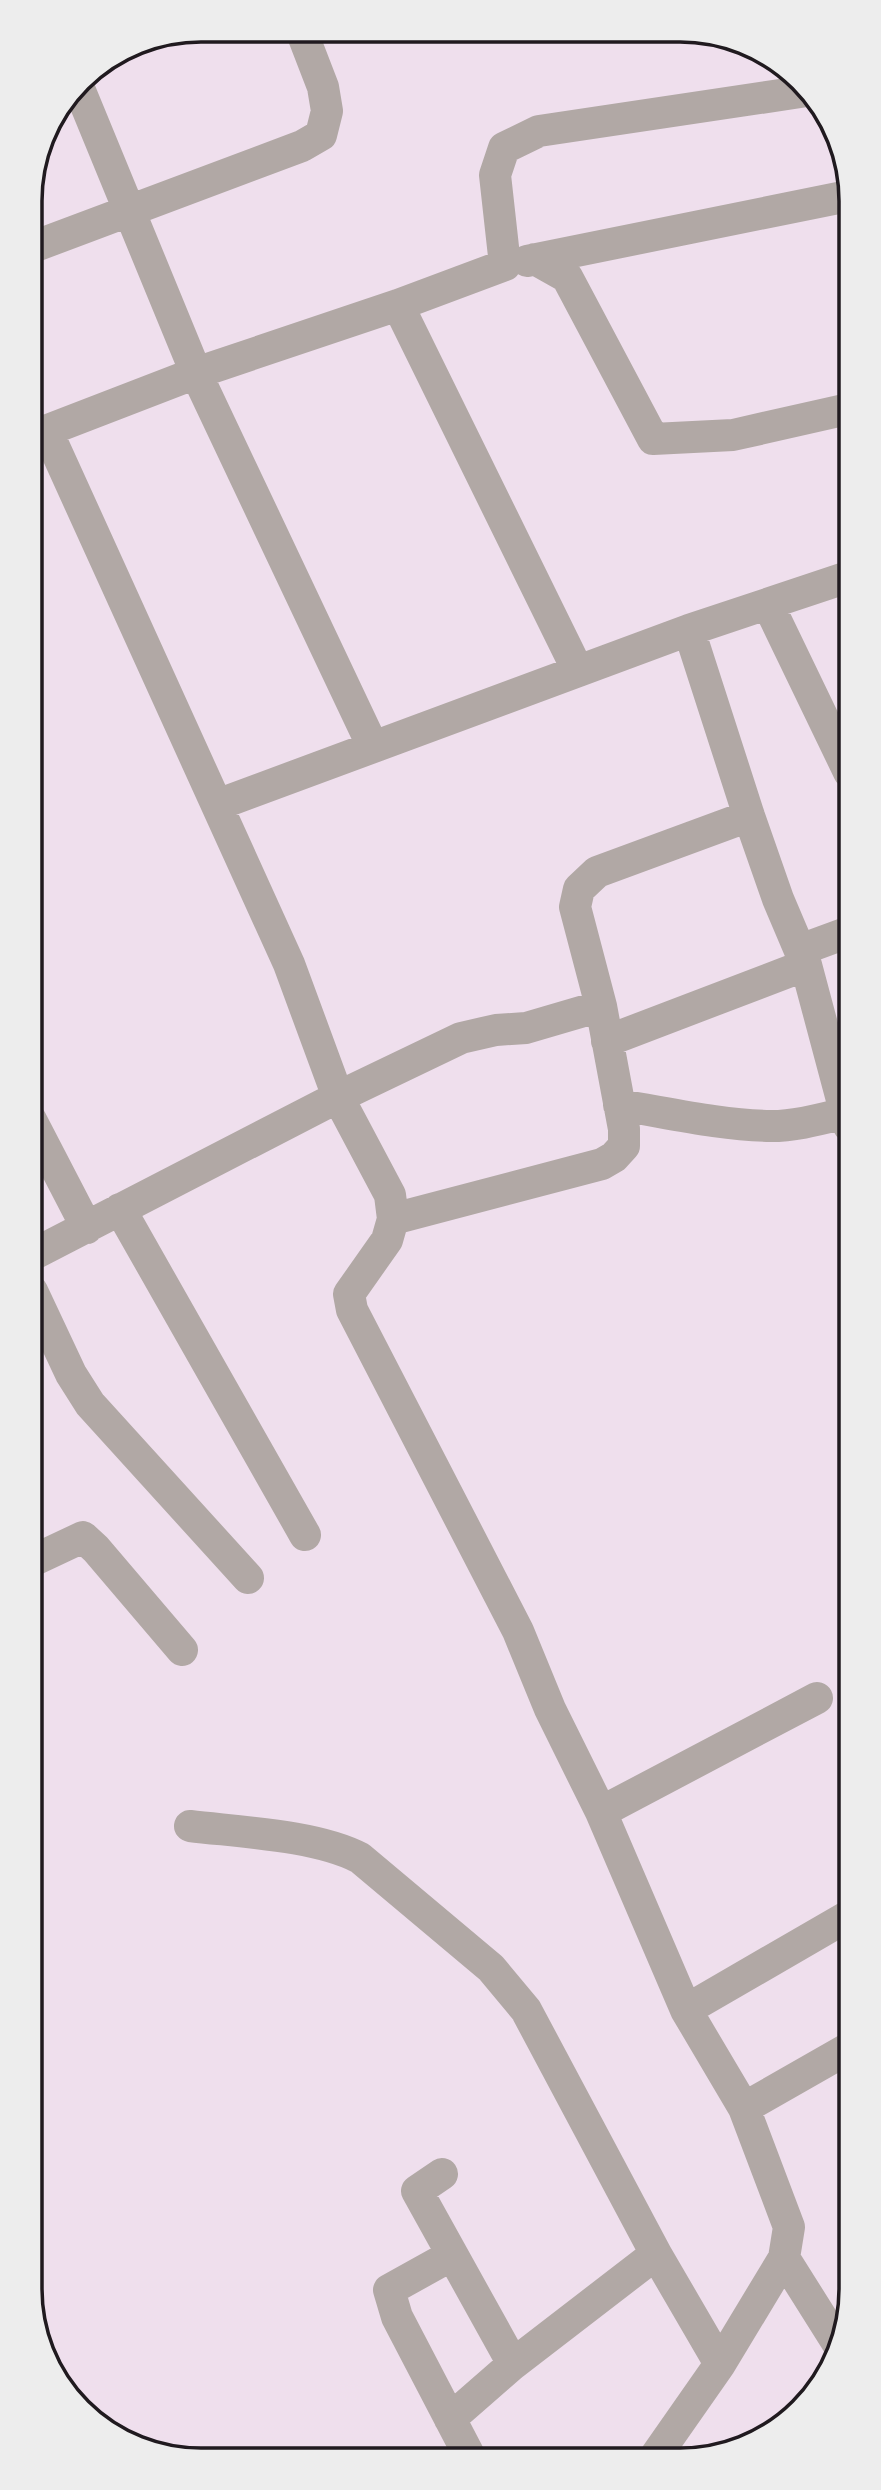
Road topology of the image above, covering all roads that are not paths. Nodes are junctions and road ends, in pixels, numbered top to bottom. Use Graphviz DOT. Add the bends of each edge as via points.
graph roads {
  1 [pos="306,42"];
  2 [pos="795,93"];
  3 [pos="82,96"];
  4 [pos="839,198"];
  5 [pos="128,210"];
  6 [pos="42,243"];
  7 [pos="520,262"];
  8 [pos="398,305"];
  9 [pos="196,373"];
  10 [pos="839,411"];
  11 [pos="42,432"];
  12 [pos="42,442"];
  13 [pos="839,580"];
  14 [pos="768,604"];
  15 [pos="690,630"];
  16 [pos="578,671"];
  17 [pos="373,747"];
  18 [pos="839,751"];
  19 [pos="217,805"];
  20 [pos="749,816"];
  21 [pos="839,938"];
  22 [pos="803,958"];
  23 [pos="601,1006"];
  24 [pos="607,1041"];
  25 [pos="839,1087"];
  26 [pos="338,1097"];
  27 [pos="619,1105"];
  28 [pos="839,1120"];
  29 [pos="42,1140"];
  30 [pos="120,1209"];
  31 [pos="393,1219"];
  32 [pos="87,1228"];
  33 [pos="42,1250"];
  34 [pos="42,1312"];
  35 [pos="305,1535"];
  36 [pos="42,1556"];
  37 [pos="248,1578"];
  38 [pos="182,1650"];
  39 [pos="817,1698"];
  40 [pos="601,1812"];
  41 [pos="190,1826"];
  42 [pos="839,1921"];
  43 [pos="686,2010"];
  44 [pos="839,2053"];
  45 [pos="744,2108"];
  46 [pos="442,2174"];
  47 [pos="656,2254"];
  48 [pos="452,2255"];
  49 [pos="784,2258"];
  50 [pos="832,2335"];
  51 [pos="513,2364"];
  52 [pos="720,2364"];
  53 [pos="450,2419"];
  54 [pos="465,2448"];
  55 [pos="661,2448"];
  1 -- 5 [label="street" via="327,111 321,135"];
  2 -- 7 [label="street" via="539,131 504,148 495,175"];
  3 -- 5 [label="street"];
  4 -- 7 [label="street"];
  5 -- 6 [label="street"];
  5 -- 9 [label="street"];
  7 -- 8 [label="street"];
  7 -- 10 [label="street" via="567,277 653,439 733,435"];
  8 -- 9 [label="street"];
  8 -- 16 [label="street"];
  9 -- 11 [label="street"];
  9 -- 17 [label="street"];
  12 -- 19 [label="street"];
  13 -- 14 [label="street"];
  14 -- 15 [label="street"];
  14 -- 18 [label="street"];
  15 -- 16 [label="street"];
  15 -- 20 [label="street"];
  16 -- 17 [label="street"];
  17 -- 19 [label="street"];
  19 -- 26 [label="street" via="289,964"];
  20 -- 22 [label="street"];
  20 -- 23 [label="street" via="597,872 579,889 575,907"];
  21 -- 22 [label="street"];
  22 -- 24 [label="street"];
  22 -- 25 [label="street"];
  23 -- 24 [label="street"];
  23 -- 26 [label="street" via="526,1028 461,1038"];
  24 -- 27 [label="street"];
  26 -- 30 [label="street"];
  26 -- 31 [label="street" via="390,1195"];
  27 -- 28 [label="street" via="771,1126"];
  27 -- 31 [label="street" via="624,1146 602,1164"];
  29 -- 32 [label="street"];
  30 -- 32 [label="street"];
  30 -- 35 [label="street"];
  31 -- 40 [label="street" via="387,1240 349,1294 352,1310 518,1631"];
  32 -- 33 [label="street"];
  34 -- 37 [label="street" via="90,1404"];
  36 -- 38 [label="street" via="83,1537"];
  39 -- 40 [label="street"];
  40 -- 43 [label="street"];
  41 -- 47 [label="street" via="341,1848 360,1858 491,1968 526,2010"];
  42 -- 43 [label="street"];
  43 -- 45 [label="street"];
  44 -- 45 [label="street"];
  45 -- 49 [label="street" via="789,2227"];
  46 -- 48 [label="street" via="417,2191"];
  47 -- 51 [label="street"];
  47 -- 52 [label="street"];
  48 -- 51 [label="street"];
  48 -- 53 [label="street" via="389,2290 397,2317"];
  49 -- 50 [label="street"];
  49 -- 52 [label="street"];
  51 -- 53 [label="street"];
  52 -- 55 [label="street"];
  53 -- 54 [label="street"];
}
